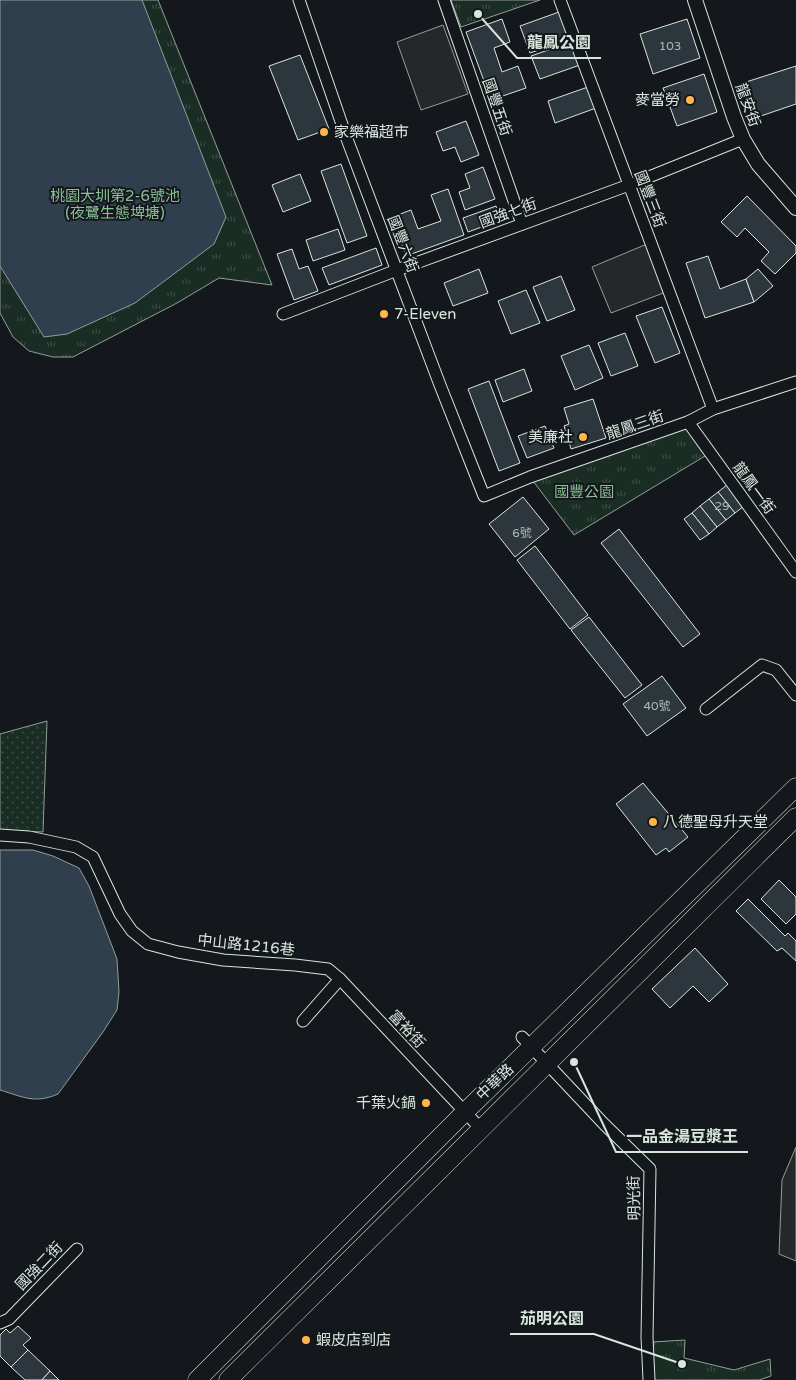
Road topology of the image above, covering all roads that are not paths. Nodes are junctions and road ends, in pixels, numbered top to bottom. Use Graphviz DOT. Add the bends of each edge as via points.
graph roads {
  1 [pos="444,0"];
  2 [pos="560,0"];
  3 [pos="695,0"];
  4 [pos="302,1"];
  5 [pos="743,139"];
  6 [pos="629,186"];
  7 [pos="796,208"];
  8 [pos="522,224"];
  9 [pos="397,270"];
  10 [pos="283,314"];
  11 [pos="796,382"];
  12 [pos="713,409"];
  13 [pos="688,422"];
  14 [pos="484,496"];
  15 [pos="796,572"];
  16 [pos="796,695"];
  17 [pos="706,709"];
  18 [pos="796,787"];
  19 [pos="796,817"];
  20 [pos="0,835"];
  21 [pos="303,966"];
  22 [pos="340,979"];
  23 [pos="303,1021"];
  24 [pos="527,1042"];
  25 [pos="547,1064"];
  26 [pos="465,1112"];
  27 [pos="481,1129"];
  28 [pos="77,1248"];
  29 [pos="0,1323"];
  30 [pos="197,1380"];
  31 [pos="228,1380"];
  32 [pos="649,1380"];
  1 -- 8 [label="street, 國豐五街"];
  2 -- 6 [label="street, 國豐三街"];
  3 -- 5 [label="street, 龍安街"];
  4 -- 9 [label="street, 國豐六街" via="347,139"];
  5 -- 6 [label="street, 國強七街"];
  5 -- 7 [label="street, 龍安街" via="758,164"];
  6 -- 8 [label="street, 國強七街"];
  6 -- 12 [label="street, 國豐三街"];
  8 -- 9 [label="street, 國強七街"];
  9 -- 10 [label="street, 國強七街"];
  9 -- 14 [label="street, 國豐六街"];
  11 -- 12 [label="street, 龍鳳三街"];
  12 -- 13 [label="street, 龍鳳三街"];
  13 -- 14 [label="street, 龍鳳三街"];
  13 -- 15 [label="street, 龍鳳一街"];
  16 -- 17 [label="street" via="776,670 762,665"];
  18 -- 24 [label="main road, 中華路"];
  19 -- 25 [label="main road, 中華路"];
  20 -- 21 [label="street, 中山路1216巷" via="29,837 76,847 94,856 120,914 132,931 148,944 223,960"];
  21 -- 22 [label="street, 富裕街" via="328,969"];
  22 -- 23 [label="street"];
  22 -- 26 [label="street, 富裕街"];
  24 -- 25 [label="street, 明光街"];
  24 -- 26 [label="main road, 中華路"];
  25 -- 27 [label="main road, 中華路"];
  25 -- 32 [label="street, 明光街" via="650,1169"];
  26 -- 27 [label="street, 富裕街"];
  26 -- 30 [label="main road, 中華路"];
  27 -- 31 [label="main road, 中華路"];
  28 -- 29 [label="street, 國強二街" via="9,1319"];
}
